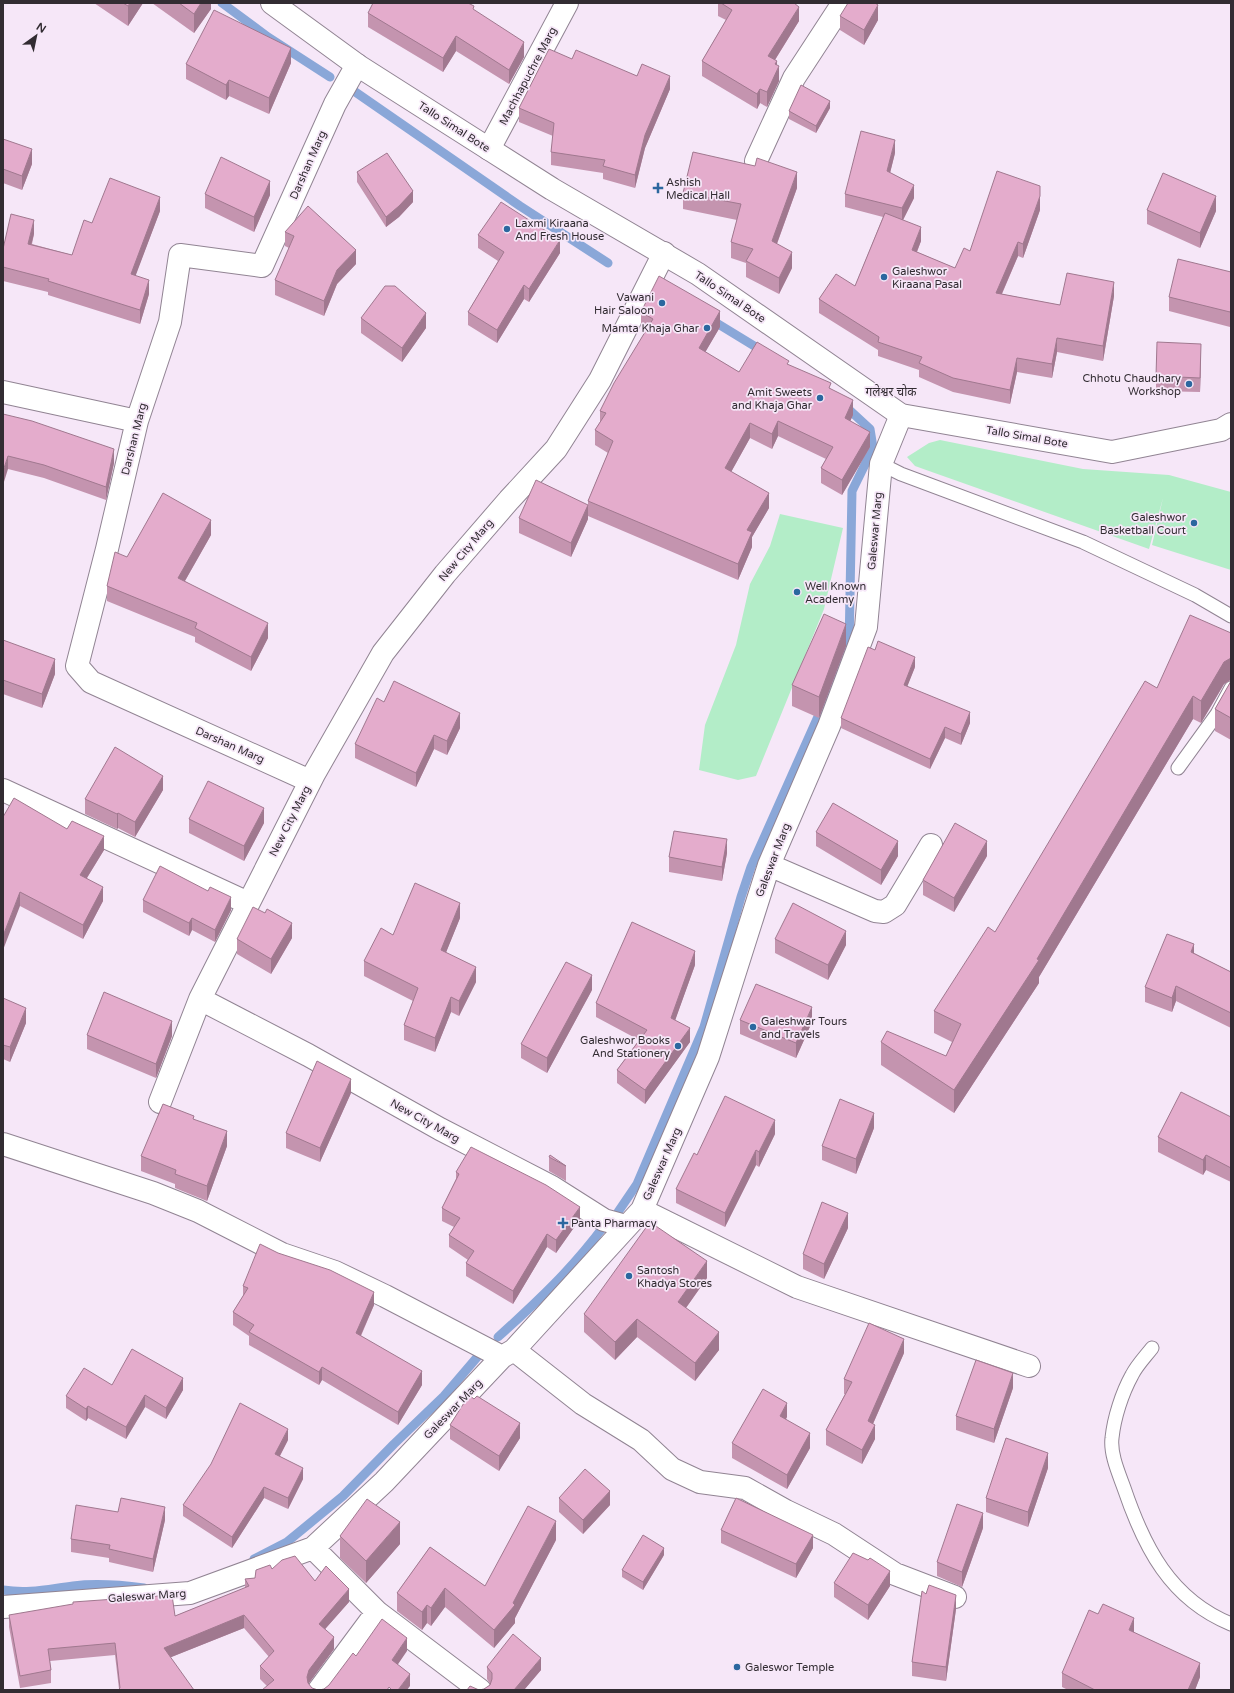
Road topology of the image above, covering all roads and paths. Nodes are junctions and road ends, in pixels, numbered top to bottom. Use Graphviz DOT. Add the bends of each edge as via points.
graph roads {
  1 [pos="272,3"];
  2 [pos="567,3"];
  3 [pos="843,3"];
  4 [pos="357,64"];
  5 [pos="489,149"];
  6 [pos="756,162"];
  7 [pos="664,253"];
  8 [pos="3,392"];
  9 [pos="901,415"];
  10 [pos="137,421"];
  11 [pos="1231,424"];
  12 [pos="881,464"];
  13 [pos="1231,616"];
  14 [pos="1231,688"];
  15 [pos="1178,768"];
  16 [pos="310,781"];
  17 [pos="3,790"];
  18 [pos="931,845"];
  19 [pos="769,865"];
  20 [pos="248,903"];
  21 [pos="200,999"];
  22 [pos="160,1102"];
  23 [pos="3,1144"];
  24 [pos="642,1210"];
  25 [pos="626,1226"];
  26 [pos="1152,1348"];
  27 [pos="508,1353"];
  28 [pos="1029,1366"];
  29 [pos="313,1548"];
  30 [pos="956,1597"];
  31 [pos="3,1607"];
  32 [pos="377,1612"];
  33 [pos="1231,1624"];
  34 [pos="319,1690"];
  35 [pos="480,1690"];
  1 -- 4 [label="street, Tallo Simal Bote"];
  2 -- 5 [label="street, Machhapuchre Marg"];
  3 -- 6 [label="street" via="794,78"];
  4 -- 5 [label="street, Tallo Simal Bote"];
  4 -- 10 [label="street, Darshan Marg" via="262,266 180,255 170,322"];
  5 -- 7 [label="street, Tallo Simal Bote" via="552,189"];
  7 -- 9 [label="street, Tallo Simal Bote"];
  7 -- 16 [label="street, New City Marg" via="600,380 556,449 450,568 383,653"];
  8 -- 10 [label="street"];
  9 -- 11 [label="street, Tallo Simal Bote" via="1112,452 1221,430"];
  9 -- 12 [label="street, Galeswar Marg"];
  10 -- 16 [label="street, Darshan Marg" via="77,666 91,682"];
  12 -- 13 [label="lane" via="901,474 1082,542 1195,595"];
  12 -- 19 [label="street, Galeswar Marg" via="866,627 829,726"];
  14 -- 15 [label="lane" via="1218,714"];
  16 -- 20 [label="street, New City Marg"];
  17 -- 20 [label="street"];
  18 -- 19 [label="street" via="895,905 884,912 875,911"];
  19 -- 24 [label="street, Galeswar Marg" via="708,1057"];
  20 -- 21 [label="street, New City Marg"];
  21 -- 22 [label="street"];
  21 -- 25 [label="street, New City Marg" via="552,1188 604,1220"];
  23 -- 27 [label="street" via="198,1211 282,1254 335,1272"];
  24 -- 25 [label="street, Galeswar Marg"];
  24 -- 28 [label="street" via="797,1287"];
  25 -- 27 [label="street, Galeswar Marg"];
  26 -- 33 [label="lane" via="1132,1375 1117,1412 1111,1440 1116,1467 1135,1520 1154,1559 1169,1580 1190,1600"];
  27 -- 29 [label="street, Galeswar Marg" via="384,1482"];
  27 -- 30 [label="street" via="641,1440 672,1469 700,1482 745,1488 834,1534 895,1574"];
  29 -- 31 [label="street, Galeswar Marg" via="190,1593"];
  29 -- 32 [label="street"];
  32 -- 34 [label="street"];
  32 -- 35 [label="street"];
}
